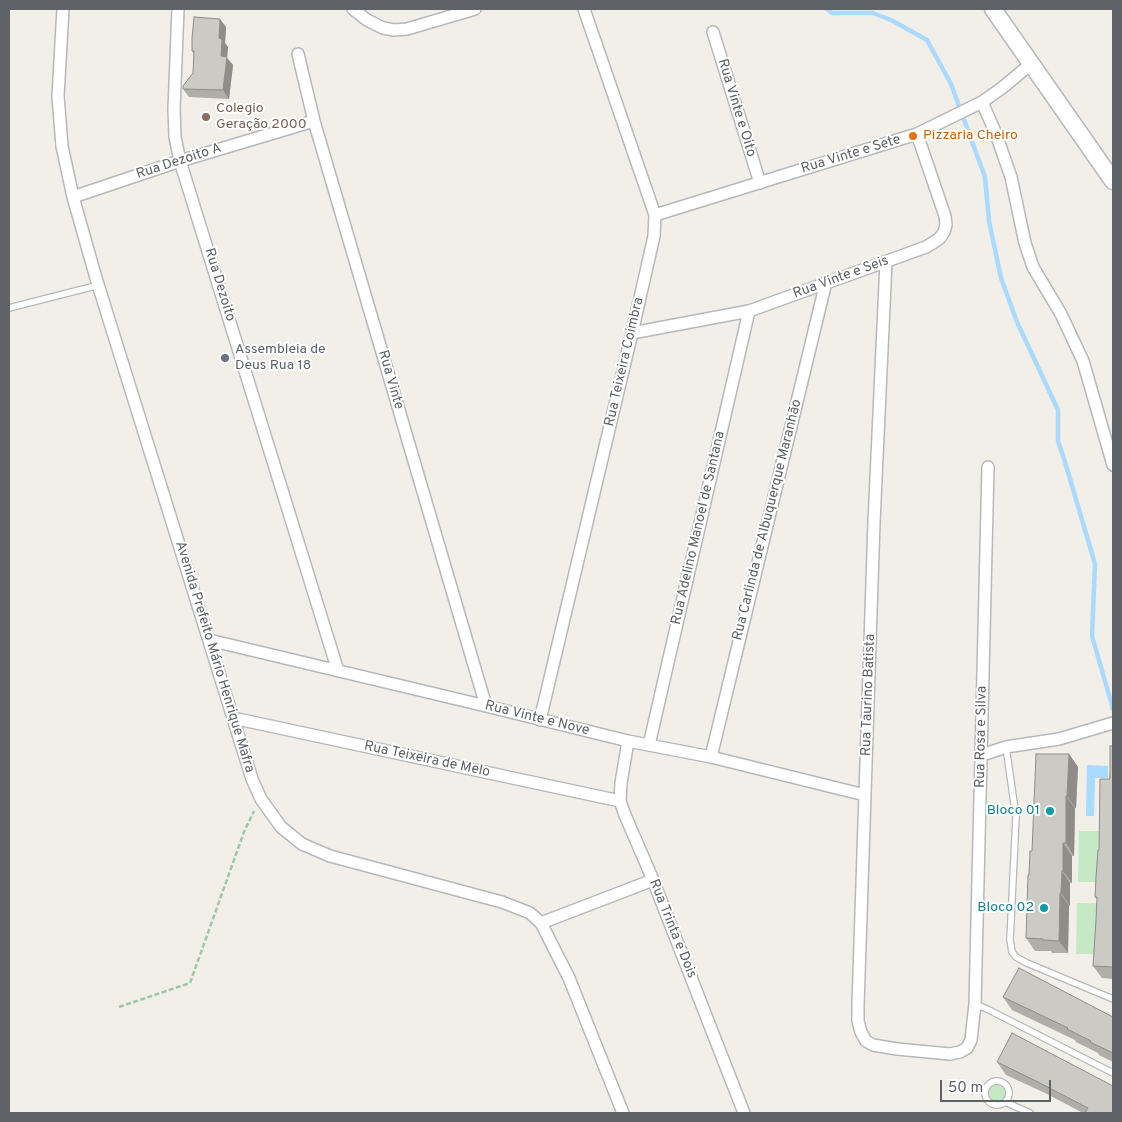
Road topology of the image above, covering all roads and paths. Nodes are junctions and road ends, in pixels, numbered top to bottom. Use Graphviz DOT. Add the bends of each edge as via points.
graph roads {
  1 [pos="63,9"];
  2 [pos="178,9"];
  3 [pos="353,9"];
  4 [pos="475,9"];
  5 [pos="584,9"];
  6 [pos="993,9"];
  7 [pos="439,14"];
  8 [pos="712,32"];
  9 [pos="298,54"];
  10 [pos="1032,63"];
  11 [pos="982,102"];
  12 [pos="314,121"];
  13 [pos="917,134"];
  14 [pos="180,160"];
  15 [pos="1113,181"];
  16 [pos="760,183"];
  17 [pos="73,197"];
  18 [pos="655,216"];
  19 [pos="886,262"];
  20 [pos="826,282"];
  21 [pos="99,285"];
  22 [pos="9,308"];
  23 [pos="749,311"];
  24 [pos="632,334"];
  25 [pos="1113,465"];
  26 [pos="988,467"];
  27 [pos="209,640"];
  28 [pos="338,671"];
  29 [pos="486,706"];
  30 [pos="233,718"];
  31 [pos="540,720"];
  32 [pos="1113,723"];
  33 [pos="628,741"];
  34 [pos="649,745"];
  35 [pos="1006,747"];
  36 [pos="982,755"];
  37 [pos="710,757"];
  38 [pos="865,794"];
  39 [pos="261,799"];
  40 [pos="620,801"];
  41 [pos="653,880"];
  42 [pos="541,923"];
  43 [pos="1113,999"];
  44 [pos="975,1004"];
  45 [pos="119,1007"];
  46 [pos="950,1054"];
  47 [pos="1113,1073"];
  48 [pos="1005,1102"];
  49 [pos="622,1113"];
  50 [pos="744,1113"];
  51 [pos="1030,1113"];
  1 -- 17 [label="street, Avenida Prefeito Mário Henrique Mafra" via="58,96 62,146"];
  2 -- 14 [label="street, Rua Dezoito" via="174,108"];
  3 -- 7 [label="street" via="367,20 394,30 407,29"];
  4 -- 7 [label="street"];
  5 -- 18 [label="street, Rua Teixeira Coimbra"];
  6 -- 10 [label="street"];
  8 -- 16 [label="street, Rua Vinte e Oito"];
  9 -- 12 [label="street, Rua Vinte"];
  10 -- 11 [label="street, Rua Vinte e Sete"];
  10 -- 15 [label="street"];
  11 -- 13 [label="street, Rua Vinte e Sete"];
  11 -- 25 [label="street" via="1011,177 1033,267 1061,314 1083,361"];
  12 -- 14 [label="street, Rua Dezoito A"];
  12 -- 29 [label="street, Rua Vinte"];
  13 -- 16 [label="street, Rua Vinte e Sete"];
  13 -- 19 [label="street, Rua Vinte e Seis" via="946,225 939,239"];
  14 -- 17 [label="street, Rua Dezoito A"];
  14 -- 28 [label="street, Rua Dezoito"];
  16 -- 18 [label="street, Rua Vinte e Sete"];
  17 -- 21 [label="street, Avenida Prefeito Mário Henrique Mafra"];
  18 -- 24 [label="street, Rua Teixeira Coimbra" via="654,236"];
  19 -- 20 [label="street, Rua Vinte e Seis"];
  19 -- 38 [label="street, Rua Taurino Batista"];
  20 -- 23 [label="street, Rua Vinte e Seis"];
  20 -- 37 [label="street, Rua Carlinda de Albuquerque Maranhão"];
  21 -- 22 [label="lane"];
  21 -- 27 [label="street, Avenida Prefeito Mário Henrique Mafra"];
  23 -- 24 [label="street, Rua Vinte e Seis"];
  23 -- 34 [label="street, Rua Adelino Manoel de Santana"];
  24 -- 31 [label="street, Rua Teixeira Coimbra"];
  26 -- 36 [label="street, Rua Rosa e Silva"];
  27 -- 28 [label="street, Rua Vinte e Nove"];
  27 -- 30 [label="street, Avenida Prefeito Mário Henrique Mafra"];
  28 -- 29 [label="street, Rua Vinte e Nove"];
  29 -- 31 [label="street, Rua Vinte e Nove"];
  30 -- 39 [label="street, Avenida Prefeito Mário Henrique Mafra"];
  30 -- 40 [label="street, Rua Teixeira de Melo"];
  31 -- 33 [label="street, Rua Vinte e Nove"];
  32 -- 35 [label="street" via="1060,739"];
  33 -- 34 [label="street, Rua Vinte e Nove"];
  33 -- 40 [label="street, Rua Trinta e Dois"];
  34 -- 37 [label="street, Rua Vinte e Nove"];
  35 -- 36 [label="street"];
  35 -- 43 [label="lane" via="1016,817 1012,952 1027,963"];
  36 -- 44 [label="street, Rua Rosa e Silva"];
  37 -- 38 [label="street, Rua Vinte e Nove"];
  38 -- 46 [label="street, Rua Taurino Batista" via="858,1005 861,1032 873,1045"];
  39 -- 42 [label="street, Avenida Prefeito Mário Henrique Mafra" via="281,827 302,844 330,856 502,902 530,913"];
  39 -- 45 [label="path" via="244,832 190,983"];
  40 -- 41 [label="street, Rua Trinta e Dois"];
  41 -- 42 [label="street"];
  41 -- 50 [label="street, Rua Trinta e Dois"];
  42 -- 49 [label="street, Avenida Prefeito Mário Henrique Mafra" via="569,978"];
  44 -- 46 [label="street, Rua Rosa e Silva" via="971,1040 967,1048"];
  44 -- 47 [label="lane"];
  48 -- 48 [label="lane" via="1009,1093 1006,1085 999,1081 989,1084 985,1092 987,1100 993,1104"];
  48 -- 51 [label="lane"];
}
